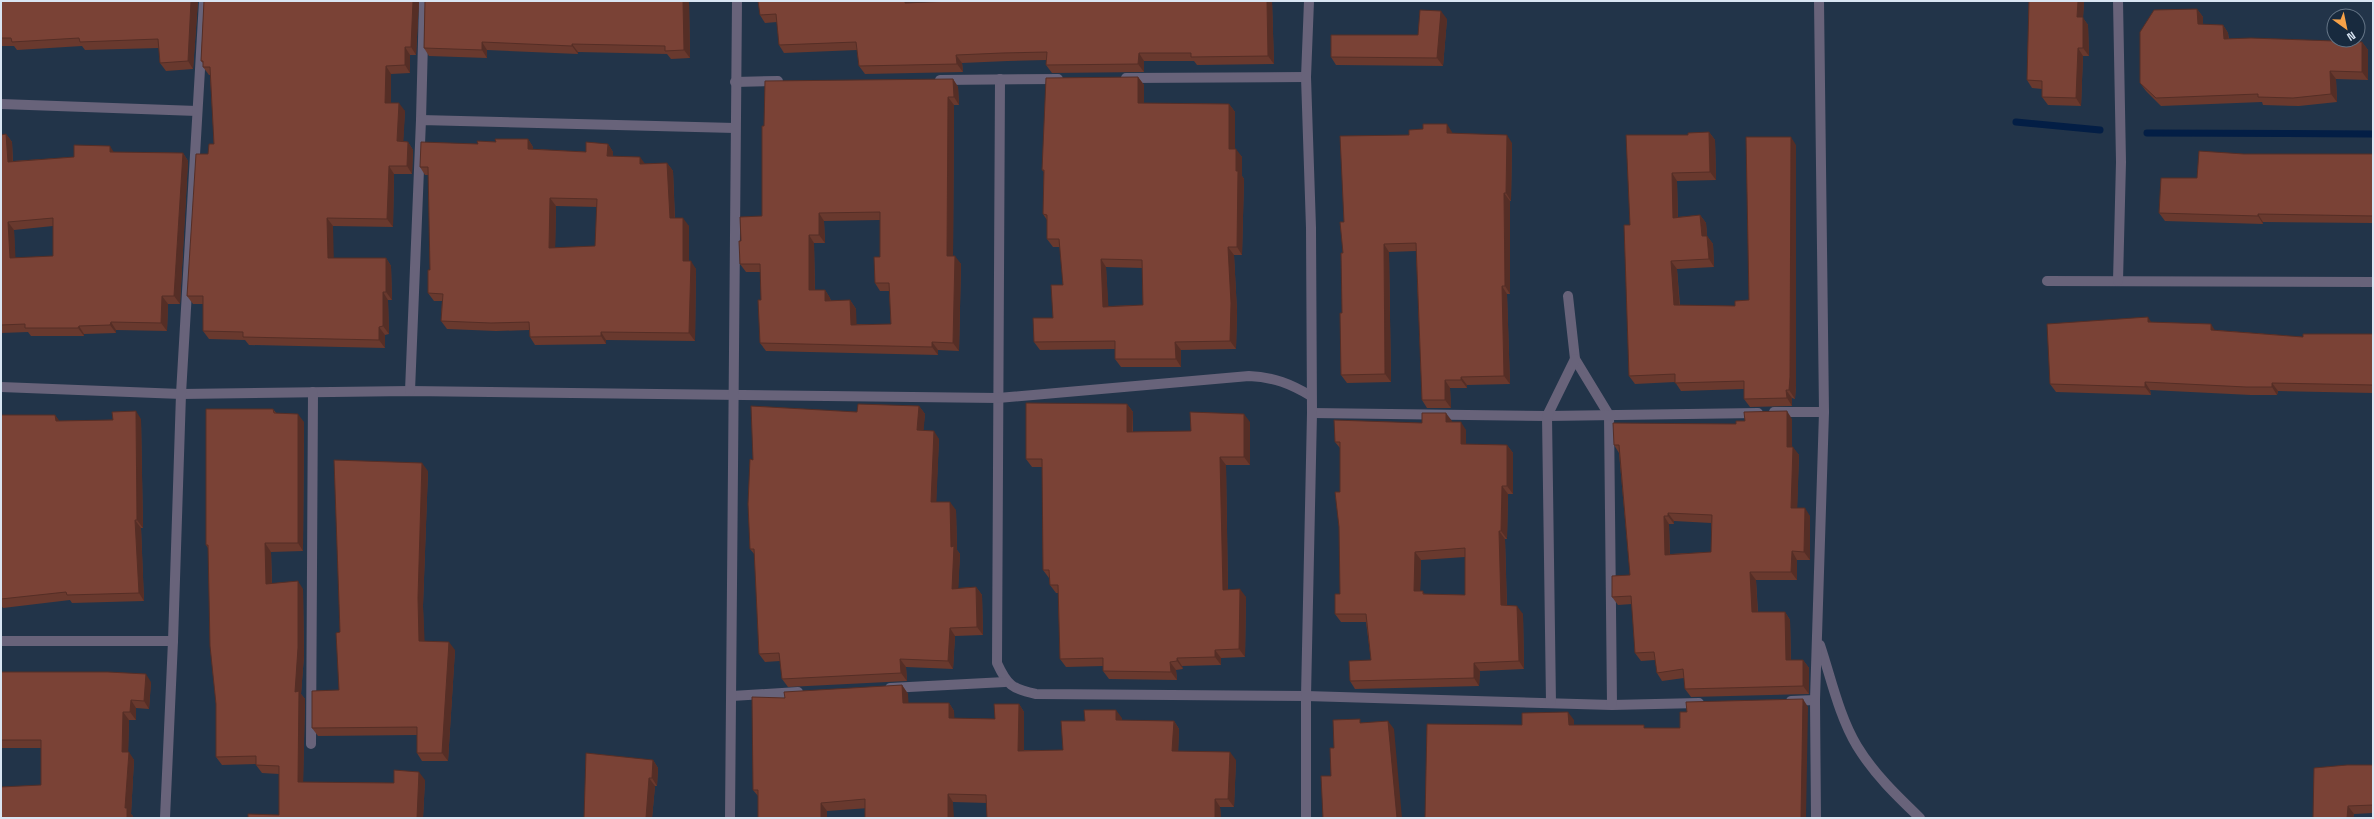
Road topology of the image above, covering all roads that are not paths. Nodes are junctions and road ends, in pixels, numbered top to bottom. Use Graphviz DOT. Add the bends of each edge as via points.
graph roads {
  1 [pos="204,1"];
  2 [pos="424,1"];
  3 [pos="737,1"];
  4 [pos="1309,1"];
  5 [pos="1819,1"];
  6 [pos="2118,1"];
  7 [pos="1306,77"];
  8 [pos="1118,78"];
  9 [pos="1000,79"];
  10 [pos="1070,79"];
  11 [pos="930,80"];
  12 [pos="790,81"];
  13 [pos="735,82"];
  14 [pos="1,104"];
  15 [pos="197,110"];
  16 [pos="421,120"];
  17 [pos="736,128"];
  18 [pos="2047,281"];
  19 [pos="2118,281"];
  20 [pos="2373,282"];
  21 [pos="1568,296"];
  22 [pos="1575,359"];
  23 [pos="1,387"];
  24 [pos="410,391"];
  25 [pos="313,392"];
  26 [pos="181,394"];
  27 [pos="735,396"];
  28 [pos="1311,396"];
  29 [pos="998,398"];
  30 [pos="1824,412"];
  31 [pos="1312,413"];
  32 [pos="1609,415"];
  33 [pos="1548,416"];
  34 [pos="1818,640"];
  35 [pos="1,641"];
  36 [pos="173,641"];
  37 [pos="1005,682"];
  38 [pos="880,688"];
  39 [pos="810,692"];
  40 [pos="732,696"];
  41 [pos="1306,696"];
  42 [pos="1815,700"];
  43 [pos="1784,701"];
  44 [pos="1713,702"];
  45 [pos="1552,703"];
  46 [pos="1612,705"];
  47 [pos="310,744"];
  48 [pos="165,818"];
  49 [pos="730,818"];
  50 [pos="1306,818"];
  51 [pos="1816,818"];
  52 [pos="1920,818"];
  1 -- 15 [label="street"];
  2 -- 16 [label="street"];
  3 -- 13 [label="street"];
  4 -- 7 [label="street"];
  5 -- 30 [label="street"];
  6 -- 19 [label="street" via="2121,107"];
  7 -- 8 [label="street"];
  7 -- 28 [label="street" via="1311,228"];
  9 -- 10 [label="street"];
  9 -- 11 [label="street"];
  9 -- 29 [label="street"];
  12 -- 13 [label="street"];
  13 -- 17 [label="street"];
  14 -- 15 [label="street"];
  15 -- 26 [label="street"];
  16 -- 17 [label="street"];
  16 -- 24 [label="street"];
  17 -- 27 [label="street"];
  18 -- 19 [label="street"];
  19 -- 20 [label="street"];
  21 -- 22 [label="street"];
  22 -- 32 [label="street"];
  22 -- 33 [label="street"];
  23 -- 26 [label="street"];
  24 -- 25 [label="street"];
  24 -- 27 [label="street"];
  25 -- 26 [label="street"];
  25 -- 47 [label="street"];
  26 -- 36 [label="street"];
  27 -- 29 [label="street"];
  27 -- 40 [label="street"];
  28 -- 29 [label="street" via="1288,382 1249,376"];
  28 -- 31 [label="street"];
  29 -- 37 [label="street" via="997,663"];
  30 -- 32 [label="street"];
  30 -- 34 [label="street"];
  31 -- 33 [label="street"];
  31 -- 41 [label="street"];
  32 -- 33 [label="street"];
  32 -- 46 [label="street"];
  33 -- 45 [label="street"];
  34 -- 42 [label="street"];
  34 -- 52 [label="street" via="1856,746 1879,778"];
  35 -- 36 [label="street"];
  36 -- 48 [label="street"];
  37 -- 38 [label="street"];
  37 -- 41 [label="street" via="1019,691 1036,694"];
  39 -- 40 [label="street"];
  40 -- 49 [label="street"];
  41 -- 45 [label="street"];
  41 -- 50 [label="street"];
  42 -- 43 [label="street"];
  42 -- 51 [label="street"];
  44 -- 46 [label="street"];
  45 -- 46 [label="street"];
}
